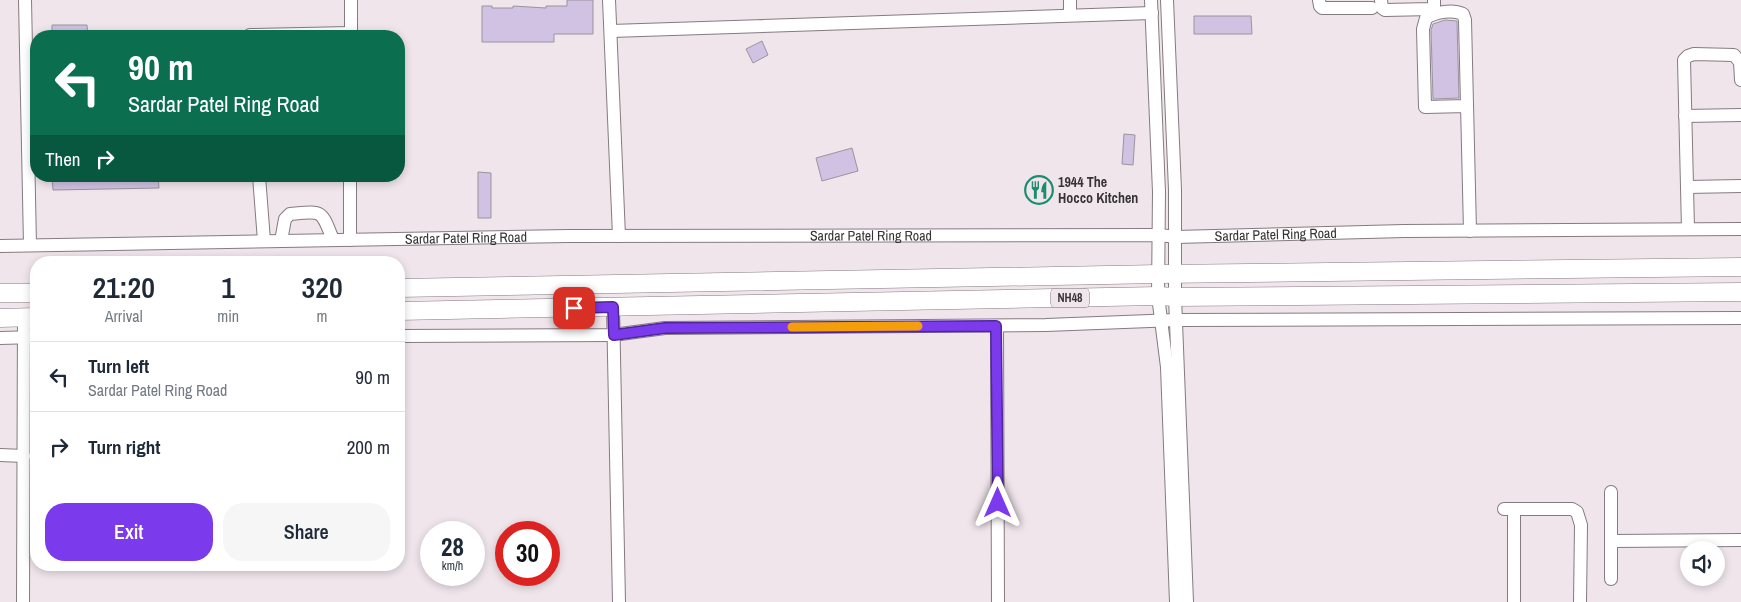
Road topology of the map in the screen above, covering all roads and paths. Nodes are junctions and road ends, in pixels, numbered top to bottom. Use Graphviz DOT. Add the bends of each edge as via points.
graph roads {
  1 [pos="25,0"];
  2 [pos="351,0"];
  3 [pos="609,0"];
  4 [pos="1070,0"];
  5 [pos="1167,0"];
  6 [pos="1319,0"];
  7 [pos="1434,0"];
  8 [pos="1377,4"];
  9 [pos="1151,6"];
  10 [pos="1070,15"];
  11 [pos="351,30"];
  12 [pos="610,31"];
  13 [pos="1741,80"];
  14 [pos="1467,106"];
  15 [pos="1741,115"];
  16 [pos="1685,116"];
  17 [pos="259,182"];
  18 [pos="350,182"];
  19 [pos="1741,186"];
  20 [pos="1687,187"];
  21 [pos="1688,229"];
  22 [pos="1741,229"];
  23 [pos="1470,231"];
  24 [pos="1159,235"];
  25 [pos="619,236"];
  26 [pos="1176,237"];
  27 [pos="333,240"];
  28 [pos="350,240"];
  29 [pos="264,241"];
  30 [pos="281,241"];
  31 [pos="30,245"];
  32 [pos="0,246"];
  33 [pos="1741,267"];
  34 [pos="1168,274"];
  35 [pos="405,288"];
  36 [pos="1741,292"];
  37 [pos="30,293"];
  38 [pos="0,294"];
  39 [pos="1167,296"];
  40 [pos="613,307"];
  41 [pos="405,311"];
  42 [pos="30,317"];
  43 [pos="0,318"];
  44 [pos="1741,318"];
  45 [pos="1176,320"];
  46 [pos="1161,321"];
  47 [pos="996,326"];
  48 [pos="614,335"];
  49 [pos="405,336"];
  50 [pos="30,337"];
  51 [pos="0,338"];
  52 [pos="0,455"];
  53 [pos="24,456"];
  54 [pos="1611,492"];
  55 [pos="1741,540"];
  56 [pos="1612,541"];
  57 [pos="1611,579"];
  58 [pos="23,602"];
  59 [pos="620,602"];
  60 [pos="998,602"];
  61 [pos="1176,602"];
  62 [pos="1187,602"];
  63 [pos="1514,602"];
  64 [pos="1580,602"];
  1 -- 31 [label="street"];
  2 -- 11 [label="street"];
  3 -- 12 [label="street"];
  4 -- 10 [label="street"];
  5 -- 26 [label="street"];
  6 -- 8 [label="street" via="1322,8"];
  7 -- 8 [label="street" via="1432,10 1385,10"];
  9 -- 10 [label="street"];
  9 -- 24 [label="street"];
  10 -- 12 [label="street"];
  12 -- 25 [label="street"];
  13 -- 16 [label="street" via="1740,62 1734,55 1688,56 1683,66"];
  14 -- 14 [label="street" via="1463,14 1456,11 1432,14 1426,18 1423,29 1425,108"];
  14 -- 23 [label="street"];
  15 -- 16 [label="street"];
  16 -- 20 [label="street"];
  17 -- 29 [label="street"];
  18 -- 28 [label="street"];
  19 -- 20 [label="street"];
  20 -- 21 [label="street"];
  21 -- 22 [label="street, Sardar Patel Ring Road"];
  21 -- 23 [label="street, Sardar Patel Ring Road"];
  23 -- 26 [label="street, Sardar Patel Ring Road"];
  24 -- 25 [label="street, Sardar Patel Ring Road"];
  24 -- 26 [label="street, Sardar Patel Ring Road"];
  24 -- 34 [label="street"];
  25 -- 28 [label="street, Sardar Patel Ring Road"];
  26 -- 34 [label="street"];
  27 -- 28 [label="street, Sardar Patel Ring Road"];
  27 -- 30 [label="street, Sardar Patel Ring Road"];
  27 -- 30 [label="street" via="323,216 316,211 290,214 285,219"];
  29 -- 30 [label="street, Sardar Patel Ring Road"];
  29 -- 31 [label="street, Sardar Patel Ring Road"];
  31 -- 32 [label="street, Sardar Patel Ring Road"];
  33 -- 34 [label="highway, NH48"];
  34 -- 35 [label="highway, NH48"];
  34 -- 39 [label="street"];
  36 -- 39 [label="highway, NH48"];
  37 -- 38 [label="highway"];
  39 -- 40 [label="highway, NH48"];
  39 -- 45 [label="street"];
  39 -- 46 [label="street"];
  40 -- 41 [label="highway, NH48"];
  40 -- 48 [label="street"];
  42 -- 43 [label="highway"];
  42 -- 50 [label="street"];
  44 -- 45 [label="street"];
  45 -- 46 [label="street"];
  45 -- 62 [label="street"];
  46 -- 47 [label="street"];
  46 -- 61 [label="street" via="1167,367"];
  47 -- 48 [label="street" via="665,328"];
  47 -- 60 [label="street"];
  48 -- 49 [label="street"];
  48 -- 59 [label="street"];
  50 -- 51 [label="street"];
  50 -- 53 [label="street"];
  52 -- 53 [label="street"];
  53 -- 58 [label="street"];
  54 -- 56 [label="street"];
  55 -- 56 [label="street"];
  56 -- 57 [label="street"];
  63 -- 64 [label="street" via="1509,509 1572,509 1577,512 1581,525"];
}
